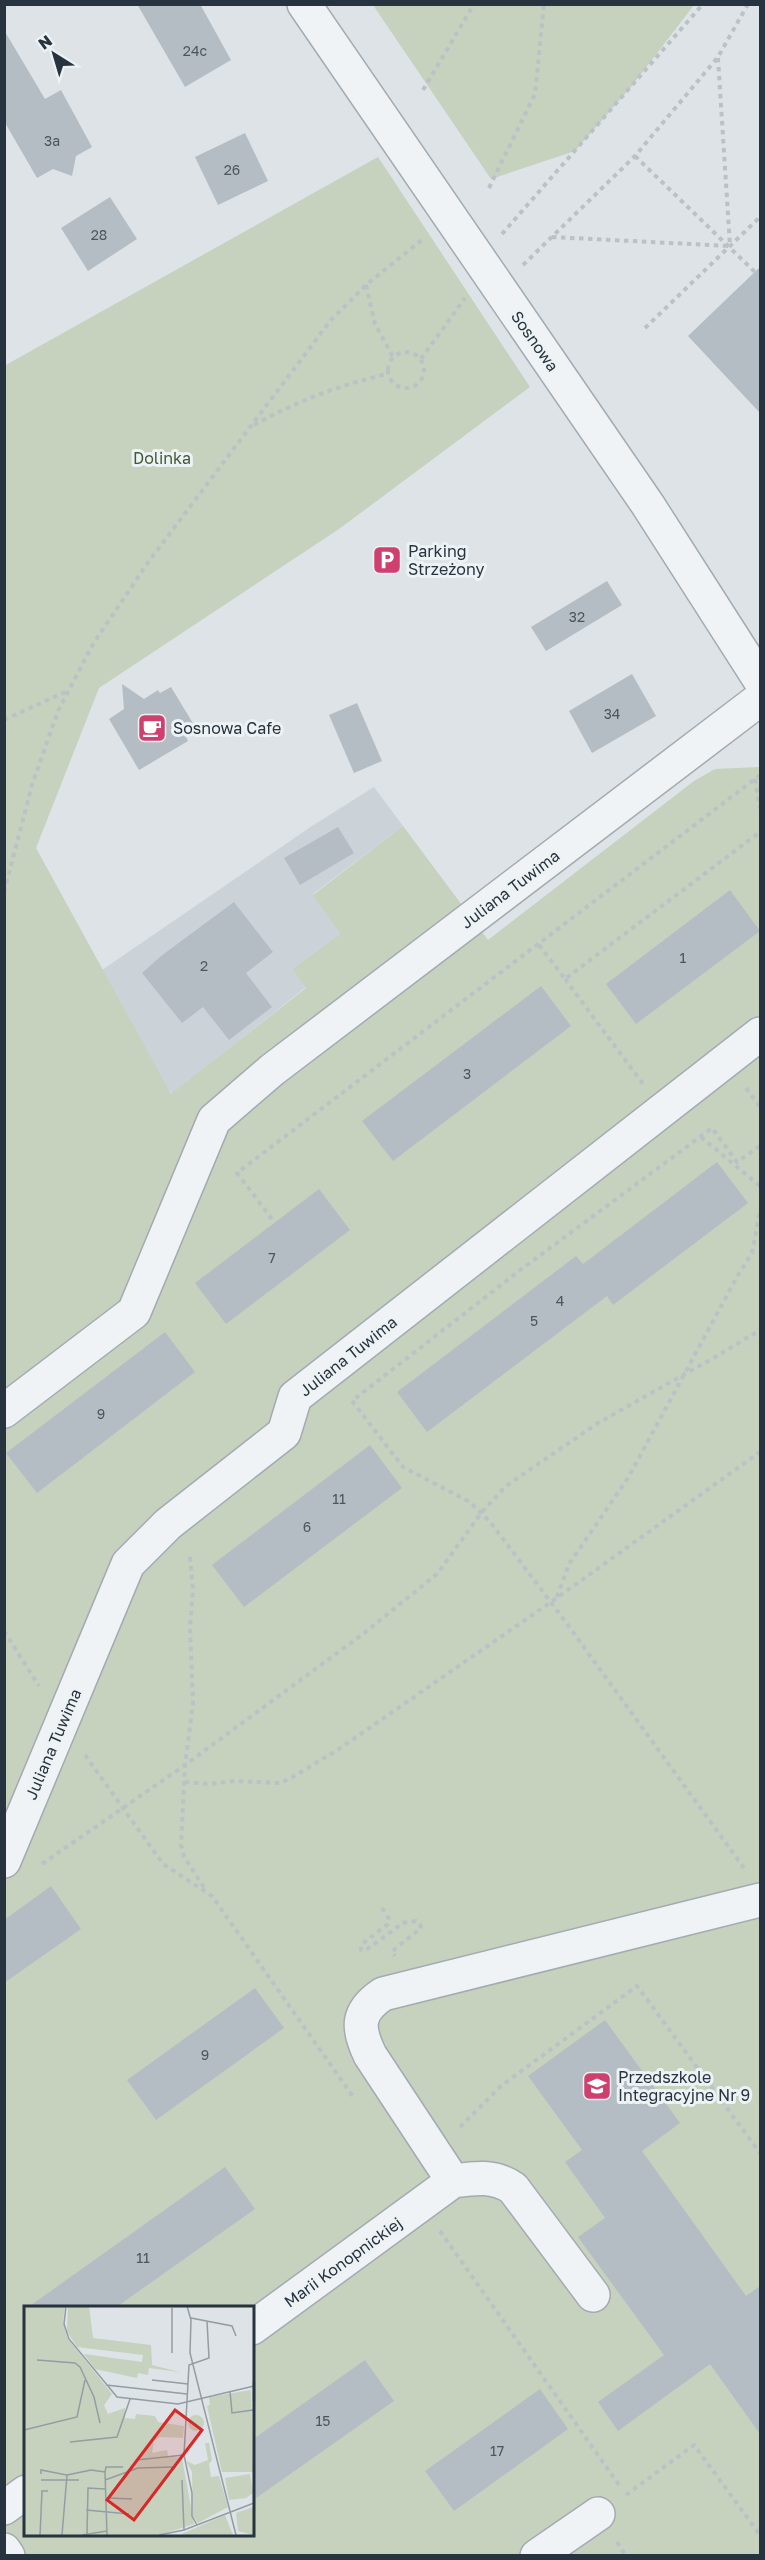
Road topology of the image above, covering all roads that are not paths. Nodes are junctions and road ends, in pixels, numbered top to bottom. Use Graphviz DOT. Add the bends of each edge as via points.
graph roads {
  1 [pos="304,4"];
  2 [pos="760,680"];
  3 [pos="760,699"];
  4 [pos="760,1034"];
  5 [pos="4,1411"];
  6 [pos="18,1866"];
  7 [pos="754,1885"];
  8 [pos="444,2188"];
  9 [pos="593,2295"];
  10 [pos="254,2327"];
  11 [pos="24,2493"];
  12 [pos="4,2508"];
  13 [pos="598,2514"];
  14 [pos="4,2550"];
  15 [pos="8,2556"];
  16 [pos="537,2556"];
  1 -- 2 [label="street, Sosnowa" via="505,271"];
  3 -- 5 [label="street, Juliana Tuwima" via="272,1070 214,1120 134,1312"];
  4 -- 6 [label="street, Juliana Tuwima" via="295,1397 284,1433 168,1524 128,1564"];
  7 -- 8 [label="street" via="383,1994 370,2003 361,2020 364,2043 434,2153"];
  8 -- 9 [label="street" via="479,2177 502,2181 513,2188"];
  8 -- 10 [label="street, Marii Konopnickiej"];
  11 -- 12 [label="street"];
  13 -- 16 [label="street"];
  14 -- 15 [label="street"];
}
